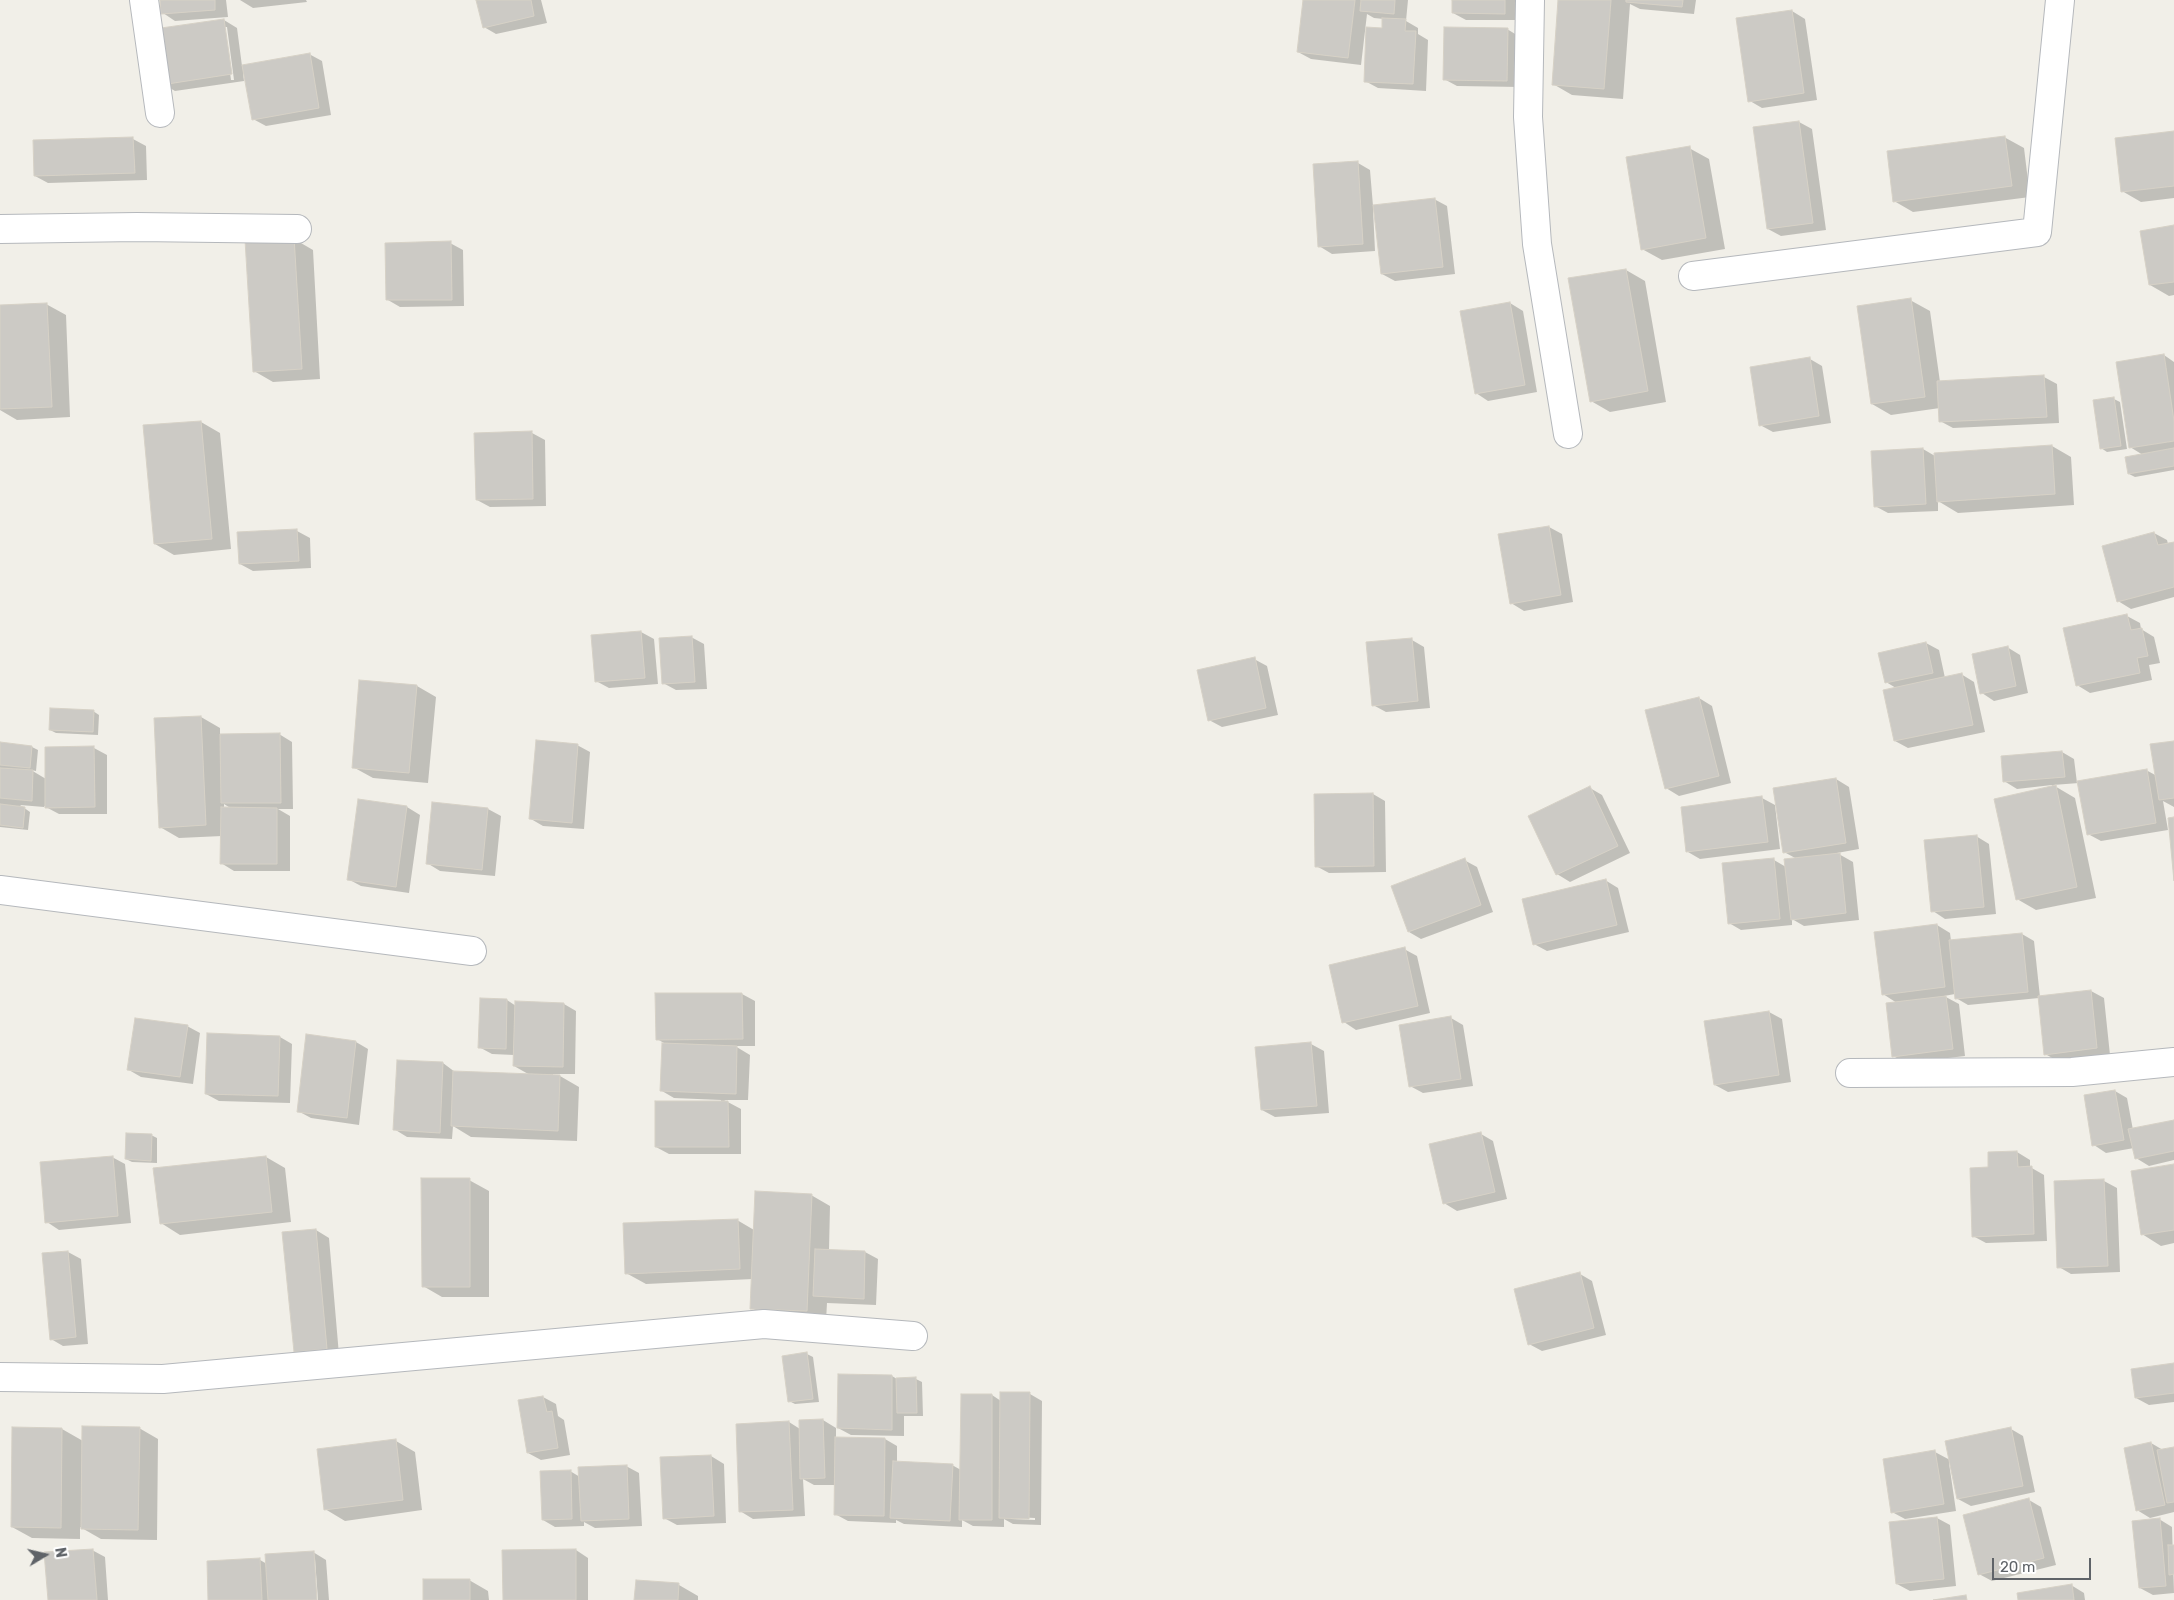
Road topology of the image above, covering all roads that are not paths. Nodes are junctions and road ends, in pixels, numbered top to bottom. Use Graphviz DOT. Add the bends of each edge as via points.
graph roads {
  1 [pos="144,0"];
  2 [pos="1530,0"];
  3 [pos="2060,0"];
  4 [pos="160,113"];
  5 [pos="0,229"];
  6 [pos="297,229"];
  7 [pos="1693,276"];
  8 [pos="1568,434"];
  9 [pos="0,890"];
  10 [pos="472,951"];
  11 [pos="2174,1062"];
  12 [pos="1850,1073"];
  13 [pos="913,1336"];
  14 [pos="0,1377"];
  1 -- 4 [label="street"];
  2 -- 8 [label="street" via="1528,117 1537,244"];
  3 -- 7 [label="street" via="2037,232"];
  5 -- 6 [label="street"];
  9 -- 10 [label="street"];
  11 -- 12 [label="street" via="2072,1072"];
  13 -- 14 [label="street" via="764,1324 163,1379"];
}
